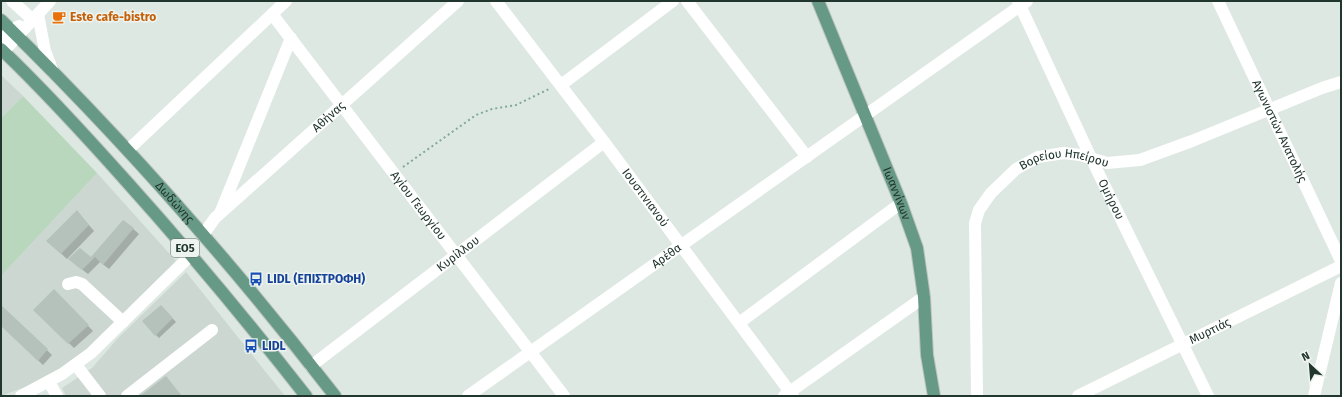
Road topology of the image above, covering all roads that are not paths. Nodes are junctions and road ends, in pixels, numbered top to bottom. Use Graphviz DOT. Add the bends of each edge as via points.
graph roads {
  1 [pos="12,1"];
  2 [pos="50,1"];
  3 [pos="286,1"];
  4 [pos="458,1"];
  5 [pos="496,1"];
  6 [pos="673,1"];
  7 [pos="687,1"];
  8 [pos="818,1"];
  9 [pos="1218,1"];
  10 [pos="1022,3"];
  11 [pos="272,14"];
  12 [pos="36,17"];
  13 [pos="1,20"];
  14 [pos="15,34"];
  15 [pos="291,38"];
  16 [pos="2,47"];
  17 [pos="53,72"];
  18 [pos="1341,82"];
  19 [pos="561,85"];
  20 [pos="341,104"];
  21 [pos="1268,110"];
  22 [pos="866,116"];
  23 [pos="604,142"];
  24 [pos="128,150"];
  25 [pos="807,157"];
  26 [pos="1091,158"];
  27 [pos="901,203"];
  28 [pos="220,214"];
  29 [pos="203,235"];
  30 [pos="682,245"];
  31 [pos="191,255"];
  32 [pos="456,255"];
  33 [pos="1341,261"];
  34 [pos="1341,266"];
  35 [pos="1341,283"];
  36 [pos="68,284"];
  37 [pos="924,297"];
  38 [pos="123,322"];
  39 [pos="739,323"];
  40 [pos="212,330"];
  41 [pos="1182,344"];
  42 [pos="530,352"];
  43 [pos="76,365"];
  44 [pos="311,366"];
  45 [pos="49,382"];
  46 [pos="789,395"];
  47 [pos="21,396"];
  48 [pos="57,396"];
  49 [pos="100,396"];
  50 [pos="127,396"];
  51 [pos="306,396"];
  52 [pos="335,396"];
  53 [pos="468,396"];
  54 [pos="564,396"];
  55 [pos="934,396"];
  56 [pos="977,396"];
  57 [pos="1078,396"];
  58 [pos="1208,396"];
  59 [pos="1314,396"];
  1 -- 12 [label="street"];
  2 -- 12 [label="street"];
  3 -- 11 [label="street"];
  4 -- 20 [label="street, Αθήνας"];
  5 -- 19 [label="street, Ιουστινιανού"];
  6 -- 19 [label="street"];
  7 -- 25 [label="street"];
  8 -- 22 [label="main road, Ιωαννίνων"];
  9 -- 21 [label="street, Αγωνιστών Ανατολής"];
  10 -- 22 [label="street, Αρέθα"];
  10 -- 26 [label="street, Ομήρου"];
  11 -- 15 [label="street, Αγίου Γεωργίου"];
  11 -- 24 [label="street"];
  12 -- 14 [label="street"];
  12 -- 17 [label="street"];
  13 -- 14 [label="main road, Δωδώνης / ΕΟ5"];
  14 -- 16 [label="street"];
  14 -- 17 [label="main road, Δωδώνης / ΕΟ5"];
  15 -- 20 [label="street, Αγίου Γεωργίου"];
  15 -- 28 [label="street"];
  16 -- 31 [label="main road, Δωδώνης / ΕΟ5"];
  17 -- 24 [label="main road, Δωδώνης / ΕΟ5"];
  18 -- 21 [label="street, Βορείου Ηπείρου"];
  19 -- 23 [label="street, Ιουστινιανού"];
  20 -- 28 [label="street, Αθήνας"];
  20 -- 32 [label="street, Αγίου Γεωργίου"];
  21 -- 26 [label="street, Βορείου Ηπείρου" via="1140,160 1117,164"];
  21 -- 33 [label="street, Αγωνιστών Ανατολής"];
  22 -- 25 [label="street, Αρέθα"];
  22 -- 27 [label="main road, Ιωαννίνων"];
  23 -- 30 [label="street, Ιουστινιανού"];
  23 -- 32 [label="street, Κυρίλλου"];
  24 -- 29 [label="main road, Δωδώνης / ΕΟ5"];
  25 -- 30 [label="street, Αρέθα"];
  26 -- 41 [label="street, Ομήρου"];
  26 -- 56 [label="street, Βορείου Ηπείρου" via="1064,153 1030,160 1002,181 979,210 975,219 974,234"];
  27 -- 37 [label="main road, Ιωαννίνων" via="917,248"];
  27 -- 39 [label="street"];
  28 -- 29 [label="street, Αθήνας"];
  29 -- 44 [label="main road, Δωδώνης / ΕΟ5"];
  30 -- 39 [label="street, Ιουστινιανού"];
  30 -- 42 [label="street, Αρέθα"];
  31 -- 38 [label="street"];
  31 -- 51 [label="main road, Δωδώνης / ΕΟ5"];
  32 -- 42 [label="street, Αγίου Γεωργίου"];
  32 -- 44 [label="street, Κυρίλλου"];
  34 -- 41 [label="street, Μυρτιάς"];
  35 -- 59 [label="street"];
  36 -- 38 [label="street" via="82,284"];
  37 -- 46 [label="street"];
  37 -- 55 [label="main road, Ιωαννίνων" via="926,355"];
  38 -- 43 [label="street" via="102,344"];
  39 -- 46 [label="street, Ιουστινιανού"];
  40 -- 50 [label="street"];
  41 -- 57 [label="street, Μυρτιάς"];
  41 -- 58 [label="street, Ομήρου"];
  42 -- 53 [label="street, Αρέθα"];
  42 -- 54 [label="street, Αγίου Γεωργίου"];
  43 -- 45 [label="street"];
  43 -- 49 [label="street"];
  44 -- 52 [label="main road, Δωδώνης / ΕΟ5"];
  45 -- 47 [label="street"];
  45 -- 48 [label="street"];
}
